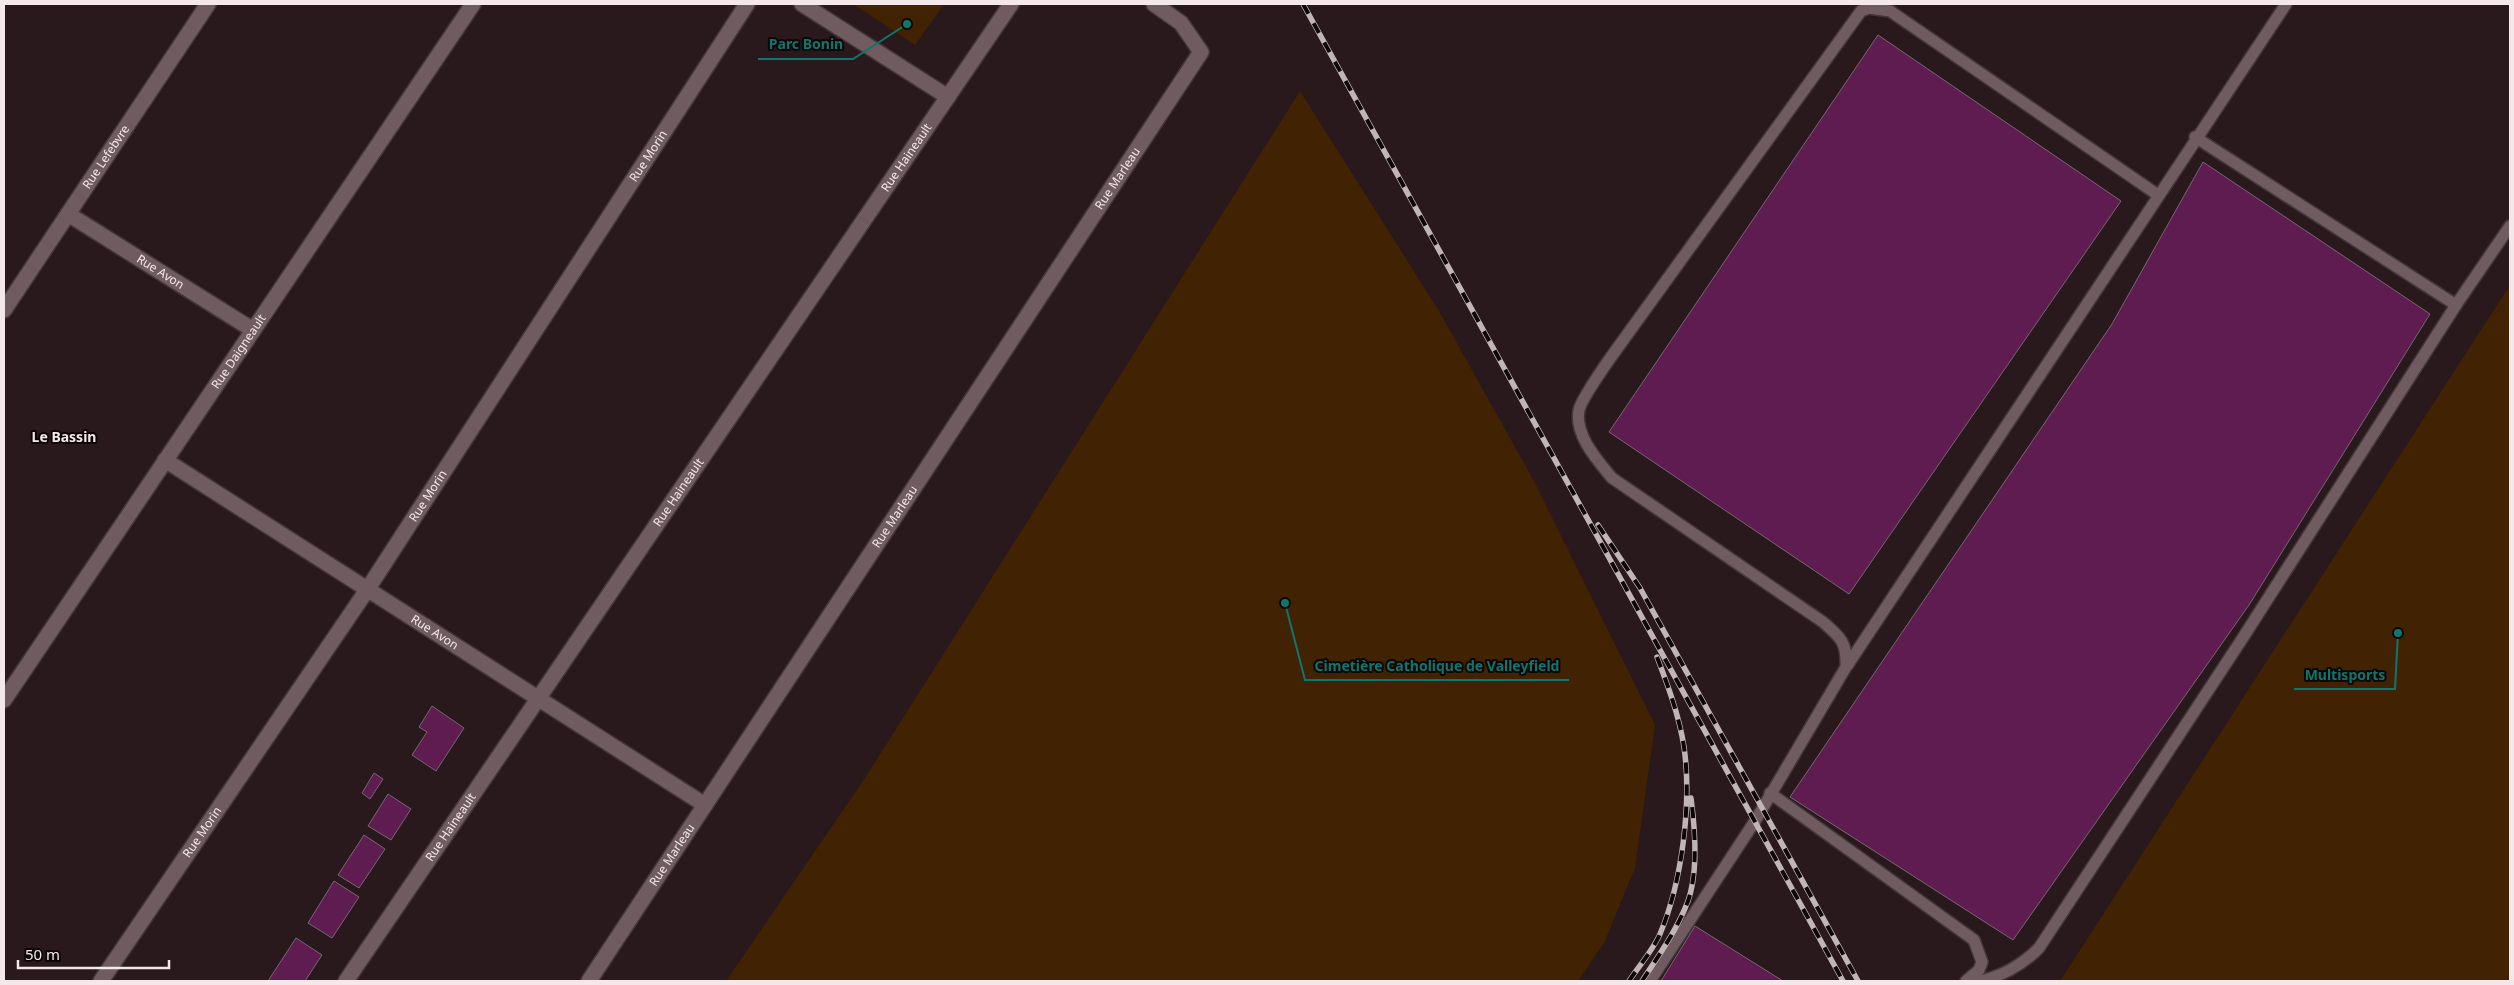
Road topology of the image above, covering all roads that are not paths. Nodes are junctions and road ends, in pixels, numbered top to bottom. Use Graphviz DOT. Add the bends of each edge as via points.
graph roads {
  1 [pos="208,4"];
  2 [pos="473,4"];
  3 [pos="747,4"];
  4 [pos="802,4"];
  5 [pos="1011,4"];
  6 [pos="1154,4"];
  7 [pos="2286,4"];
  8 [pos="948,97"];
  9 [pos="2195,137"];
  10 [pos="2158,195"];
  11 [pos="68,214"];
  12 [pos="2510,226"];
  13 [pos="2456,306"];
  14 [pos="4,310"];
  15 [pos="253,330"];
  16 [pos="165,460"];
  17 [pos="367,590"];
  18 [pos="1846,667"];
  19 [pos="538,699"];
  20 [pos="4,700"];
  21 [pos="1770,793"];
  22 [pos="705,805"];
  23 [pos="101,981"];
  24 [pos="346,981"];
  25 [pos="589,981"];
  26 [pos="1650,981"];
  27 [pos="1966,981"];
  28 [pos="1980,981"];
  1 -- 11 [label="street, Rue Lefebvre"];
  2 -- 15 [label="street, Rue Daigneault"];
  3 -- 17 [label="street, Rue Morin"];
  4 -- 8 [label="street"];
  5 -- 8 [label="street, Rue Haineault"];
  6 -- 22 [label="street, Rue Marleau" via="1182,23 1201,52"];
  7 -- 9 [label="lane"];
  8 -- 19 [label="street, Rue Haineault"];
  9 -- 10 [label="lane"];
  9 -- 13 [label="lane"];
  10 -- 18 [label="lane"];
  10 -- 18 [label="lane" via="1890,11 1869,8 1861,11 1611,357 1579,410 1581,428 1591,452 1612,478 1823,622 1841,638 1846,652"];
  11 -- 14 [label="street, Rue Lefebvre"];
  11 -- 15 [label="street, Rue Avon"];
  12 -- 13 [label="lane"];
  13 -- 28 [label="lane" via="2039,948 2012,970"];
  15 -- 16 [label="street, Rue Daigneault"];
  16 -- 17 [label="street, Rue Avon"];
  16 -- 20 [label="street, Rue Daigneault"];
  17 -- 19 [label="street, Rue Avon"];
  17 -- 23 [label="street, Rue Morin"];
  18 -- 21 [label="lane"];
  19 -- 22 [label="street, Rue Avon"];
  19 -- 24 [label="street, Rue Haineault"];
  21 -- 26 [label="lane"];
  21 -- 27 [label="lane" via="1974,940 1982,962 1979,970"];
  22 -- 25 [label="street, Rue Marleau"];
}
